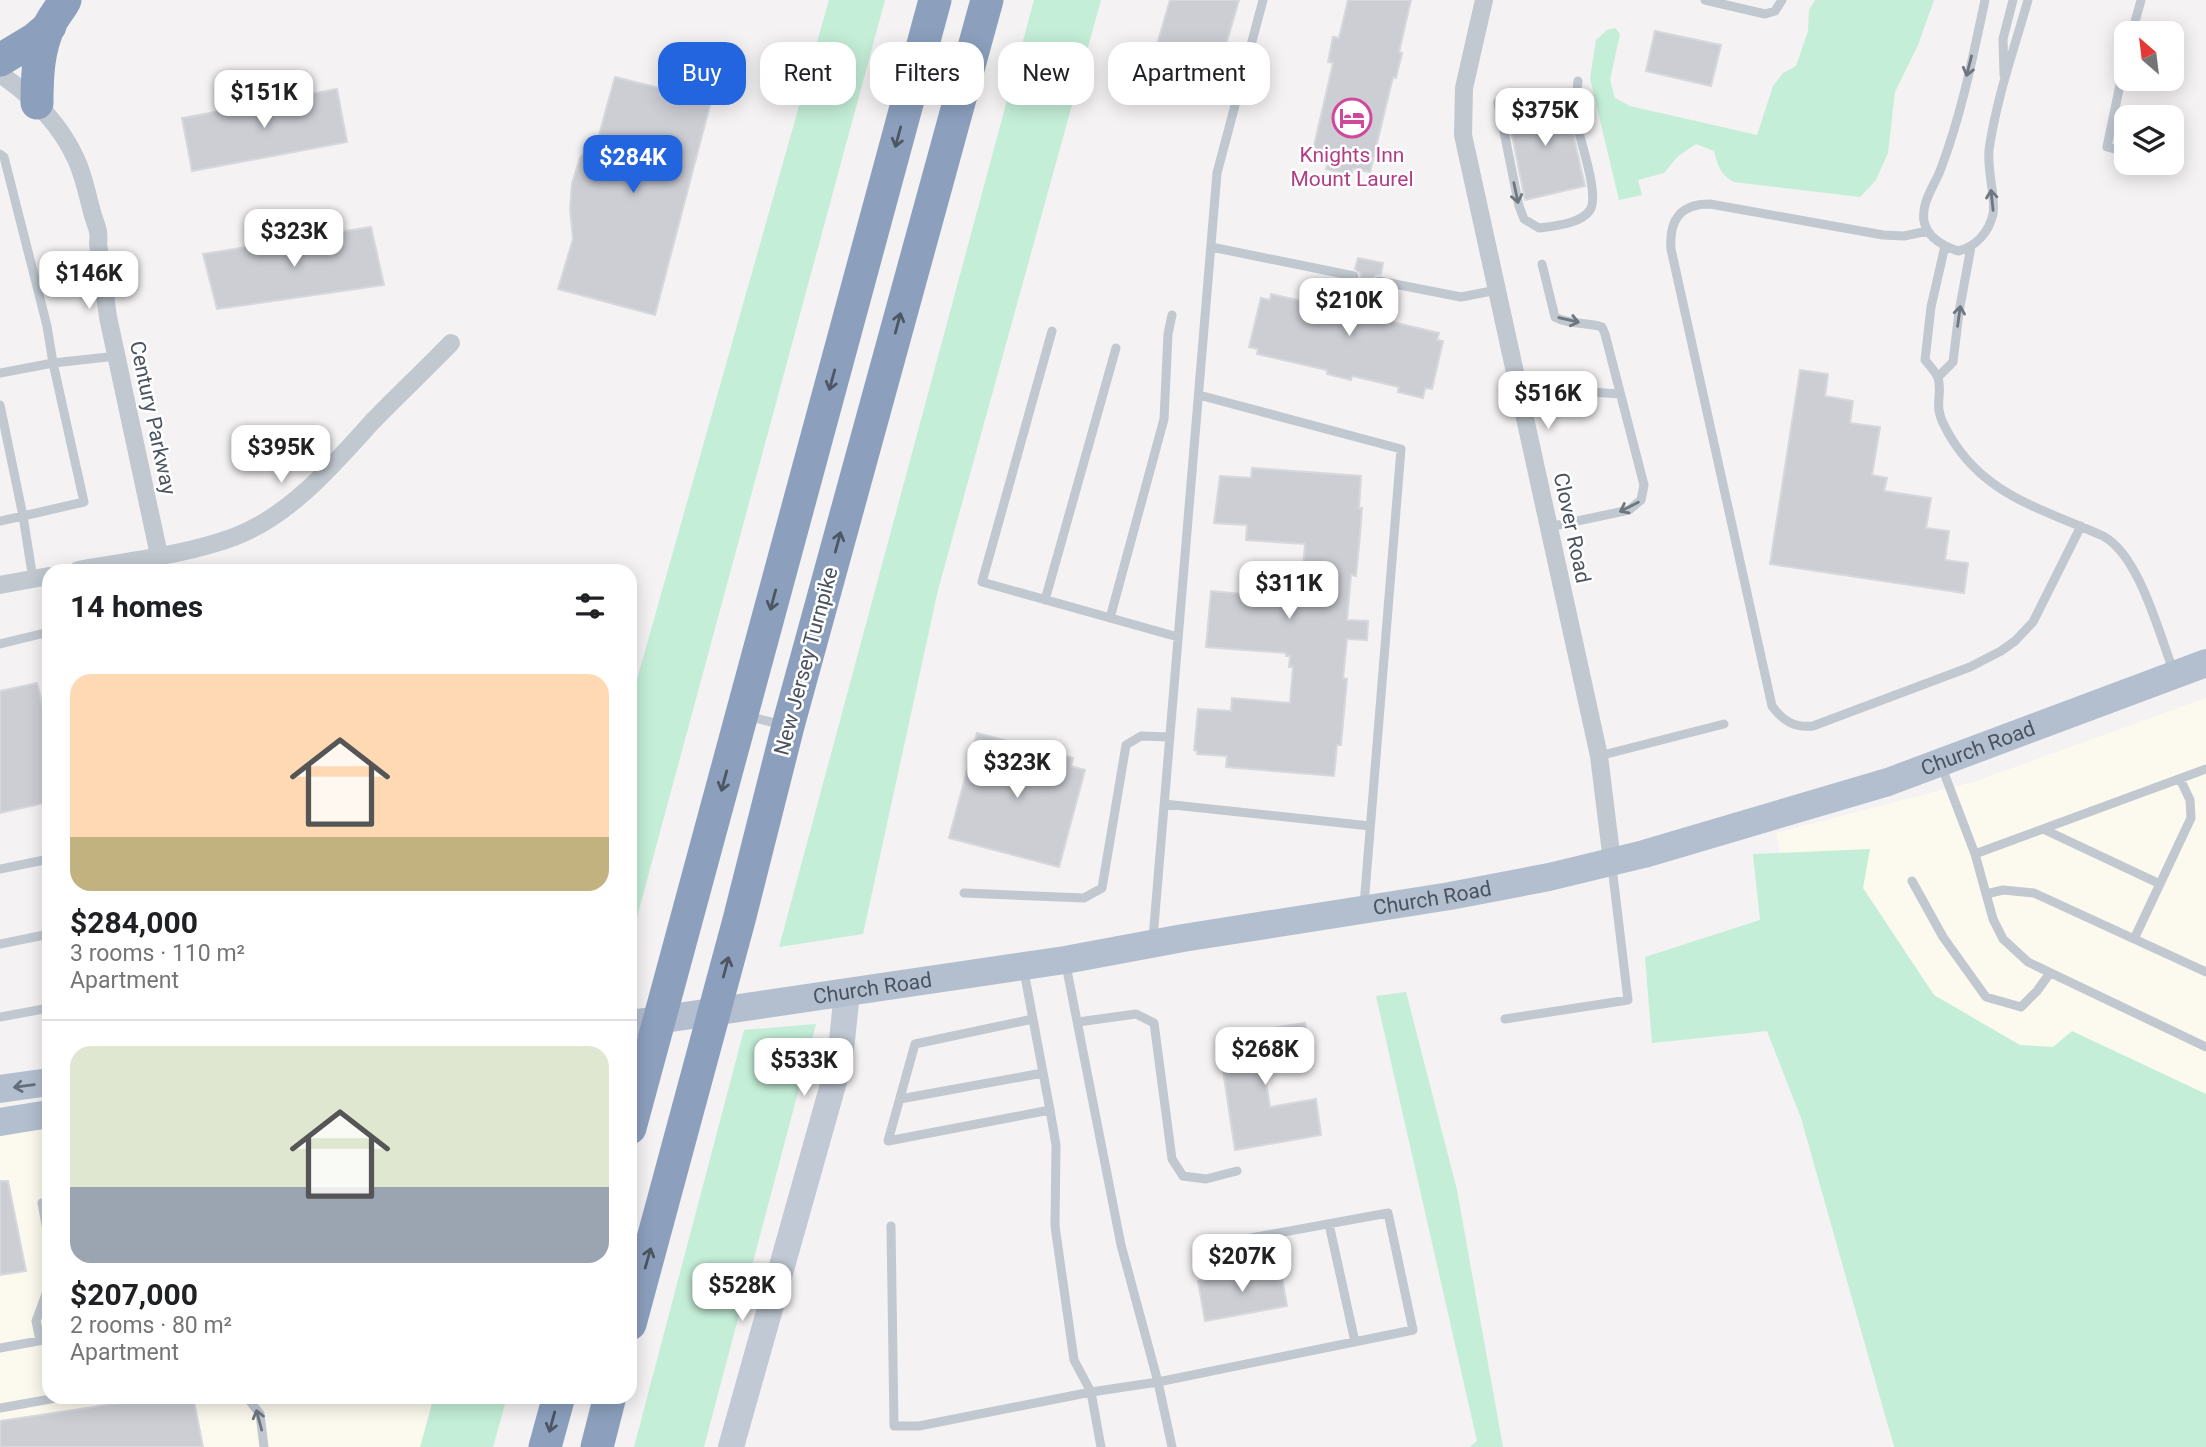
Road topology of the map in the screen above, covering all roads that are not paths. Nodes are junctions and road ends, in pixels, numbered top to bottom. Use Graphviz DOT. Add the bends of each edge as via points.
graph roads {
  1 [pos="935,0"];
  2 [pos="986,0"];
  3 [pos="1263,0"];
  4 [pos="1484,0"];
  5 [pos="1705,0"];
  6 [pos="1782,0"];
  7 [pos="1985,0"];
  8 [pos="2013,0"];
  9 [pos="2028,0"];
  10 [pos="2141,0"];
  11 [pos="57,13"];
  12 [pos="2135,21"];
  13 [pos="0,60"];
  14 [pos="0,74"];
  15 [pos="1578,80"];
  16 [pos="2004,87"];
  17 [pos="1498,102"];
  18 [pos="37,103"];
  19 [pos="2114,114"];
  20 [pos="2114,149"];
  21 [pos="0,154"];
  22 [pos="1928,231"];
  23 [pos="1945,246"];
  24 [pos="1211,247"];
  25 [pos="1971,247"];
  26 [pos="1542,264"];
  27 [pos="1354,276"];
  28 [pos="1379,281"];
  29 [pos="1497,290"];
  30 [pos="1172,315"];
  31 [pos="1052,331"];
  32 [pos="451,343"];
  33 [pos="1116,348"];
  34 [pos="117,356"];
  35 [pos="53,363"];
  36 [pos="0,373"];
  37 [pos="1938,377"];
  38 [pos="1518,387"];
  39 [pos="1620,394"];
  40 [pos="1199,395"];
  41 [pos="0,405"];
  42 [pos="23,516"];
  43 [pos="0,520"];
  44 [pos="2081,526"];
  45 [pos="1549,527"];
  46 [pos="159,555"];
  47 [pos="110,564"];
  48 [pos="41,578"];
  49 [pos="0,584"];
  50 [pos="1045,600"];
  51 [pos="1110,618"];
  52 [pos="42,634"];
  53 [pos="1178,637"];
  54 [pos="0,644"];
  55 [pos="2206,663"];
  56 [pos="2175,675"];
  57 [pos="741,715"];
  58 [pos="1724,724"];
  59 [pos="788,726"];
  60 [pos="1170,737"];
  61 [pos="1599,756"];
  62 [pos="1941,764"];
  63 [pos="2206,769"];
  64 [pos="2180,779"];
  65 [pos="1164,804"];
  66 [pos="1370,825"];
  67 [pos="2043,829"];
  68 [pos="1975,854"];
  69 [pos="42,860"];
  70 [pos="1612,862"];
  71 [pos="0,869"];
  72 [pos="1912,881"];
  73 [pos="2160,884"];
  74 [pos="964,893"];
  75 [pos="1986,894"];
  76 [pos="1364,910"];
  77 [pos="42,935"];
  78 [pos="2134,939"];
  79 [pos="1153,943"];
  80 [pos="0,944"];
  81 [pos="1065,960"];
  82 [pos="1023,966"];
  83 [pos="2206,972"];
  84 [pos="2050,973"];
  85 [pos="847,992"];
  86 [pos="42,1009"];
  87 [pos="0,1017"];
  88 [pos="1033,1019"];
  89 [pos="1505,1019"];
  90 [pos="1077,1022"];
  91 [pos="637,1023"];
  92 [pos="2206,1047"];
  93 [pos="1043,1073"];
  94 [pos="42,1083"];
  95 [pos="0,1089"];
  96 [pos="900,1099"];
  97 [pos="637,1102"];
  98 [pos="1050,1111"];
  99 [pos="42,1115"];
  100 [pos="0,1122"];
  101 [pos="1237,1171"];
  102 [pos="1329,1224"];
  103 [pos="891,1226"];
  104 [pos="1251,1238"];
  105 [pos="637,1298"];
  106 [pos="42,1305"];
  107 [pos="42,1335"];
  108 [pos="42,1340"];
  109 [pos="1355,1342"];
  110 [pos="0,1348"];
  111 [pos="1158,1382"];
  112 [pos="1091,1392"];
  113 [pos="42,1400"];
  114 [pos="252,1404"];
  115 [pos="557,1404"];
  116 [pos="608,1404"];
  117 [pos="0,1408"];
  118 [pos="264,1447"];
  119 [pos="545,1447"];
  120 [pos="597,1447"];
  121 [pos="731,1447"];
  122 [pos="1101,1447"];
  123 [pos="1172,1447"];
  1 -- 57 [label="highway, one-way"];
  59 -- 2 [label="highway, New Jersey Turnpike, one-way"];
  3 -- 24 [label="lane" via="1221,153"];
  4 -- 29 [label="street, Clover Road" via="1464,88 1462,118"];
  5 -- 6 [label="lane" via="1765,14 1775,11"];
  7 -- 22 [label="lane, one-way" via="1949,146 1926,200"];
  8 -- 16 [label="lane" via="2003,38"];
  9 -- 16 [label="lane"];
  10 -- 12 [label="lane"];
  11 -- 13 [label="highway" via="35,38"];
  11 -- 18 [label="highway" via="38,65"];
  14 -- 18 [label="street, Century Parkway"];
  17 -- 15 [label="lane, one-way" via="1524,219 1539,228 1578,220 1591,209 1593,197 1576,121"];
  25 -- 16 [label="lane, one-way" via="1985,232 1993,213 1989,155"];
  18 -- 34 [label="street, Century Parkway" via="76,158 86,185 100,231 108,317"];
  19 -- 20 [label="lane" via="2107,148"];
  21 -- 35 [label="lane" via="44,313"];
  22 -- 23 [label="lane"];
  22 -- 44 [label="lane" via="1884,235 1710,204 1685,210 1672,225 1671,248 1772,706 1794,726 1813,726 2001,651 2033,622"];
  23 -- 25 [label="lane" via="1958,251"];
  23 -- 37 [label="lane" via="1925,360"];
  24 -- 27 [label="lane"];
  24 -- 40 [label="lane"];
  37 -- 25 [label="lane, one-way" via="1953,362"];
  26 -- 39 [label="lane, one-way" via="1555,317 1602,327"];
  28 -- 29 [label="lane" via="1461,297"];
  29 -- 38 [label="street, Clover Road"];
  30 -- 51 [label="lane" via="1164,419"];
  31 -- 50 [label="lane" via="982,582"];
  32 -- 46 [label="street" via="329,469 283,509 234,537"];
  33 -- 50 [label="lane"];
  34 -- 35 [label="lane"];
  34 -- 46 [label="street, Century Parkway"];
  35 -- 36 [label="lane"];
  35 -- 42 [label="lane" via="83,502"];
  37 -- 44 [label="lane" via="1937,412 1964,458 2001,491"];
  38 -- 39 [label="lane"];
  38 -- 45 [label="street, Clover Road"];
  39 -- 45 [label="lane, one-way" via="1644,485 1641,500 1629,510"];
  40 -- 53 [label="lane"];
  40 -- 66 [label="lane" via="1401,449"];
  41 -- 42 [label="lane"];
  42 -- 43 [label="lane"];
  42 -- 48 [label="lane"];
  44 -- 56 [label="lane" via="2109,539 2132,565"];
  45 -- 61 [label="street, Clover Road"];
  46 -- 47 [label="street"];
  48 -- 49 [label="street"];
  50 -- 51 [label="lane"];
  51 -- 53 [label="lane"];
  52 -- 54 [label="lane"];
  53 -- 60 [label="lane"];
  55 -- 56 [label="main road, Church Road"];
  56 -- 62 [label="main road, Church Road"];
  57 -- 59 [label="lane"];
  57 -- 97 [label="highway, one-way"];
  58 -- 61 [label="lane"];
  105 -- 59 [label="highway, New Jersey Turnpike, one-way"];
  60 -- 65 [label="lane"];
  60 -- 74 [label="lane" via="1142,736 1126,745 1102,888 1084,898"];
  61 -- 70 [label="street, Clover Road"];
  62 -- 68 [label="lane"];
  62 -- 70 [label="main road, Church Road"];
  63 -- 64 [label="lane"];
  64 -- 67 [label="lane"];
  64 -- 73 [label="lane" via="2190,800 2191,818"];
  65 -- 66 [label="lane"];
  65 -- 79 [label="lane"];
  66 -- 76 [label="lane"];
  67 -- 68 [label="lane"];
  67 -- 73 [label="lane"];
  68 -- 75 [label="lane"];
  69 -- 71 [label="lane"];
  70 -- 76 [label="main road, Church Road"];
  70 -- 89 [label="lane" via="1628,1000"];
  72 -- 84 [label="lane" via="1943,937 1986,998 2021,1007"];
  73 -- 78 [label="lane"];
  75 -- 78 [label="lane" via="2003,890 2034,893"];
  75 -- 84 [label="lane" via="2003,939 2028,962"];
  76 -- 79 [label="main road, Church Road"];
  77 -- 80 [label="lane"];
  78 -- 83 [label="lane"];
  79 -- 81 [label="main road, Church Road"];
  81 -- 82 [label="main road, Church Road"];
  81 -- 90 [label="lane"];
  82 -- 85 [label="main road, Church Road"];
  82 -- 88 [label="lane"];
  84 -- 92 [label="lane"];
  85 -- 91 [label="main road, Church Road"];
  85 -- 121 [label="main road" via="840,1060"];
  86 -- 87 [label="lane"];
  88 -- 93 [label="lane"];
  88 -- 96 [label="lane" via="915,1044"];
  90 -- 101 [label="lane" via="1136,1014 1154,1023 1172,1159 1183,1176 1206,1178"];
  90 -- 111 [label="lane" via="1121,1245"];
  93 -- 96 [label="lane"];
  93 -- 98 [label="lane"];
  94 -- 95 [label="main road, one-way"];
  96 -- 98 [label="lane" via="888,1141"];
  98 -- 112 [label="lane" via="1056,1145 1055,1226 1074,1360"];
  99 -- 100 [label="main road"];
  102 -- 104 [label="lane"];
  102 -- 109 [label="lane"];
  102 -- 109 [label="lane" via="1388,1213 1413,1330"];
  103 -- 112 [label="lane" via="894,1426 919,1426"];
  106 -- 107 [label="lane" via="36,1321"];
  108 -- 110 [label="lane"];
  109 -- 111 [label="lane"];
  111 -- 112 [label="lane"];
  111 -- 123 [label="lane"];
  112 -- 122 [label="lane"];
  113 -- 117 [label="lane"];
  118 -- 114 [label="lane, one-way" via="260,1414"];
  115 -- 119 [label="highway, one-way"];
  116 -- 120 [label="highway"];
}
